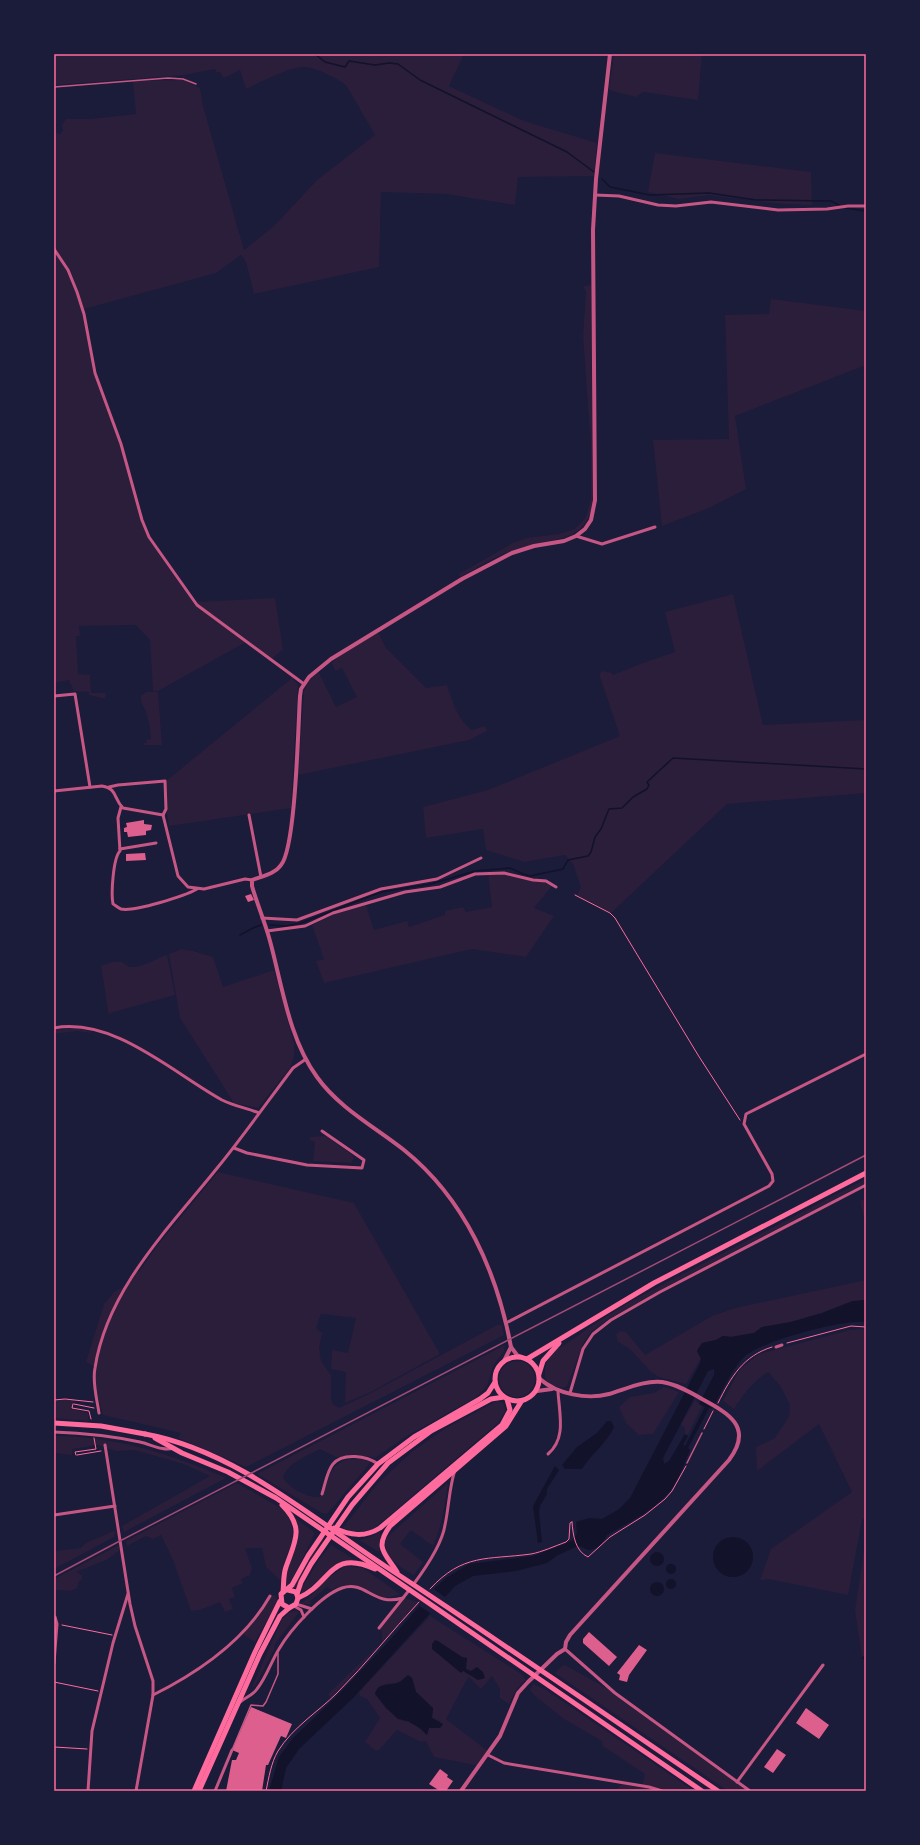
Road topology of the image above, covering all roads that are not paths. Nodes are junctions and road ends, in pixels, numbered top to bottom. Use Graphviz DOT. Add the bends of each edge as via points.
graph roads {
  1 [pos="610,54"];
  2 [pos="196,84"];
  3 [pos="54,87"];
  4 [pos="595,195"];
  5 [pos="866,206"];
  6 [pos="54,249"];
  7 [pos="655,527"];
  8 [pos="576,536"];
  9 [pos="304,684"];
  10 [pos="54,696"];
  11 [pos="90,787"];
  12 [pos="109,787"];
  13 [pos="54,791"];
  14 [pos="121,807"];
  15 [pos="163,815"];
  16 [pos="248,815"];
  17 [pos="156,843"];
  18 [pos="120,849"];
  19 [pos="481,858"];
  20 [pos="261,876"];
  21 [pos="252,880"];
  22 [pos="556,887"];
  23 [pos="197,889"];
  24 [pos="264,922"];
  25 [pos="267,932"];
  26 [pos="54,1028"];
  27 [pos="866,1054"];
  28 [pos="306,1059"];
  29 [pos="260,1113"];
  30 [pos="322,1131"];
  31 [pos="234,1148"];
  32 [pos="866,1173"];
  33 [pos="866,1185"];
  34 [pos="506,1323"];
  35 [pos="564,1338"];
  36 [pos="782,1345"];
  37 [pos="511,1347"];
  38 [pos="775,1347"];
  39 [pos="525,1358"];
  40 [pos="504,1361"];
  41 [pos="540,1376"];
  42 [pos="495,1382"];
  43 [pos="552,1389"];
  44 [pos="536,1391"];
  45 [pos="558,1391"];
  46 [pos="570,1393"];
  47 [pos="506,1398"];
  48 [pos="521,1402"];
  49 [pos="99,1413"];
  50 [pos="54,1423"];
  51 [pos="54,1432"];
  52 [pos="145,1434"];
  53 [pos="702,1434"];
  54 [pos="105,1445"];
  55 [pos="173,1448"];
  56 [pos="548,1454"];
  57 [pos="687,1463"];
  58 [pos="378,1464"];
  59 [pos="455,1470"];
  60 [pos="322,1494"];
  61 [pos="276,1498"];
  62 [pos="115,1506"];
  63 [pos="54,1515"];
  64 [pos="321,1525"];
  65 [pos="339,1535"];
  66 [pos="383,1572"];
  67 [pos="398,1573"];
  68 [pos="286,1591"];
  69 [pos="129,1592"];
  70 [pos="270,1596"];
  71 [pos="298,1596"];
  72 [pos="403,1598"];
  73 [pos="280,1601"];
  74 [pos="293,1606"];
  75 [pos="312,1609"];
  76 [pos="55,1617"];
  77 [pos="304,1617"];
  78 [pos="379,1628"];
  79 [pos="565,1649"];
  80 [pos="278,1650"];
  81 [pos="54,1663"];
  82 [pos="823,1665"];
  83 [pos="153,1695"];
  84 [pos="237,1704"];
  85 [pos="232,1750"];
  86 [pos="488,1754"];
  87 [pos="737,1782"];
  88 [pos="88,1791"];
  89 [pos="136,1791"];
  90 [pos="194,1791"];
  91 [pos="199,1791"];
  92 [pos="215,1791"];
  93 [pos="461,1791"];
  94 [pos="662,1791"];
  95 [pos="702,1791"];
  96 [pos="718,1791"];
  97 [pos="750,1791"];
  1 -- 4 [label="street"];
  2 -- 3 [label="lane" via="183,79 168,78"];
  4 -- 5 [label="street" via="619,196 658,205 676,206 711,202 778,210"];
  4 -- 8 [label="street" via="592,246 595,500 591,520"];
  6 -- 9 [label="street" via="68,270 77,292 84,314 95,373 121,444 149,537 196,605"];
  7 -- 8 [label="street" via="602,544"];
  8 -- 9 [label="street" via="522,549 479,569 332,659"];
  9 -- 20 [label="street" via="300,696 294,798 287,855 277,869"];
  10 -- 11 [label="street" via="75,694"];
  11 -- 12 [label="street"];
  11 -- 13 [label="street"];
  12 -- 14 [label="street"];
  12 -- 15 [label="street" via="165,781 166,809"];
  14 -- 15 [label="street"];
  14 -- 18 [label="street" via="118,818"];
  15 -- 23 [label="street" via="178,876 188,887"];
  16 -- 20 [label="street"];
  17 -- 18 [label="street"];
  18 -- 23 [label="street" via="117,854 112,897 113,904 121,909 178,898"];
  19 -- 24 [label="street" via="437,879 381,889 297,920"];
  20 -- 21 [label="street"];
  21 -- 23 [label="street" via="245,879"];
  21 -- 24 [label="street"];
  22 -- 25 [label="street" via="546,880 533,880 504,873 475,874 440,887 389,896 333,913 305,926"];
  24 -- 25 [label="street"];
  25 -- 28 [label="street" via="294,1033"];
  26 -- 29 [label="street" via="83,1027 122,1039 221,1099"];
  27 -- 34 [label="street" via="751,1110 744,1117 744,1124 772,1174 772,1181 768,1186"];
  28 -- 29 [label="street" via="293,1068"];
  28 -- 34 [label="street" via="330,1093 410,1155 447,1193 466,1221 492,1273"];
  29 -- 31 [label="street"];
  30 -- 31 [label="street" via="364,1160 362,1168 307,1165"];
  31 -- 49 [label="street" via="156,1244 120,1295 109,1318 94,1369"];
  32 -- 35 [label="main road" via="648,1286"];
  33 -- 46 [label="street" via="660,1292 606,1324 593,1334 584,1349"];
  34 -- 37 [label="street"];
  35 -- 39 [label="main road"];
  35 -- 41 [label="main road" via="547,1355"];
  36 -- 38 [label="street"];
  37 -- 39 [label="street" via="517,1355"];
  37 -- 40 [label="street"];
  39 -- 40 [label="main road" via="510,1358"];
  39 -- 41 [label="main road" via="535,1365"];
  40 -- 42 [label="main road" via="498,1368"];
  41 -- 43 [label="street"];
  41 -- 44 [label="main road"];
  42 -- 47 [label="main road" via="498,1391"];
  42 -- 58 [label="main road" via="488,1393 480,1399 414,1437"];
  43 -- 44 [label="street"];
  43 -- 45 [label="street"];
  44 -- 48 [label="main road" via="530,1398"];
  45 -- 46 [label="street"];
  45 -- 56 [label="street" via="561,1432 556,1446"];
  46 -- 79 [label="street" via="599,1395 648,1383 667,1383 726,1411 733,1418 739,1439 734,1454 570,1635"];
  47 -- 48 [label="main road"];
  47 -- 65 [label="main road" via="510,1410 502,1425 380,1528 364,1535"];
  47 -- 71 [label="main road" via="491,1399 431,1431 388,1463 362,1491 343,1518 306,1573"];
  48 -- 59 [label="main road" via="506,1426"];
  50 -- 52 [label="main road" via="101,1426"];
  51 -- 55 [label="street" via="101,1435 167,1450"];
  52 -- 55 [label="main road"];
  52 -- 64 [label="main road" via="179,1443 225,1462 286,1498"];
  53 -- 57 [label="lane"];
  54 -- 62 [label="street"];
  55 -- 61 [label="main road" via="228,1472"];
  58 -- 60 [label="street" via="366,1458 340,1459 332,1464"];
  58 -- 68 [label="main road" via="348,1498"];
  59 -- 67 [label="main road" via="390,1526 386,1533 382,1551"];
  59 -- 72 [label="street" via="450,1486 445,1527 432,1557"];
  61 -- 64 [label="main road"];
  61 -- 68 [label="main road" via="292,1518 296,1530 295,1544 284,1573"];
  62 -- 63 [label="street"];
  62 -- 69 [label="street"];
  64 -- 65 [label="main road"];
  64 -- 65 [label="main road"];
  65 -- 66 [label="main road"];
  65 -- 67 [label="main road"];
  66 -- 71 [label="main road" via="365,1565 344,1563 323,1578 311,1592"];
  66 -- 95 [label="main road"];
  67 -- 96 [label="main road"];
  68 -- 71 [label="main road" via="293,1591"];
  68 -- 73 [label="main road"];
  69 -- 83 [label="street" via="135,1626 153,1681"];
  69 -- 88 [label="street" via="92,1731"];
  70 -- 83 [label="street" via="251,1623 218,1654 182,1681"];
  71 -- 74 [label="main road"];
  72 -- 75 [label="street" via="383,1600 360,1588 345,1587 333,1592"];
  72 -- 78 [label="street"];
  73 -- 74 [label="main road" via="284,1606"];
  73 -- 90 [label="main road"];
  74 -- 75 [label="street"];
  74 -- 77 [label="street" via="301,1610"];
  74 -- 84 [label="main road" via="280,1616 271,1631"];
  75 -- 77 [label="street"];
  76 -- 81 [label="street" via="57,1624"];
  77 -- 80 [label="street"];
  79 -- 86 [label="street" via="518,1693 500,1736"];
  79 -- 87 [label="street" via="615,1693"];
  80 -- 84 [label="street" via="256,1690"];
  80 -- 85 [label="lane" via="278,1674 266,1702 263,1706 251,1705"];
  82 -- 87 [label="street"];
  83 -- 89 [label="street"];
  84 -- 91 [label="main road"];
  85 -- 92 [label="street"];
  86 -- 93 [label="street"];
  86 -- 94 [label="street" via="504,1763"];
  87 -- 97 [label="street"];
}
